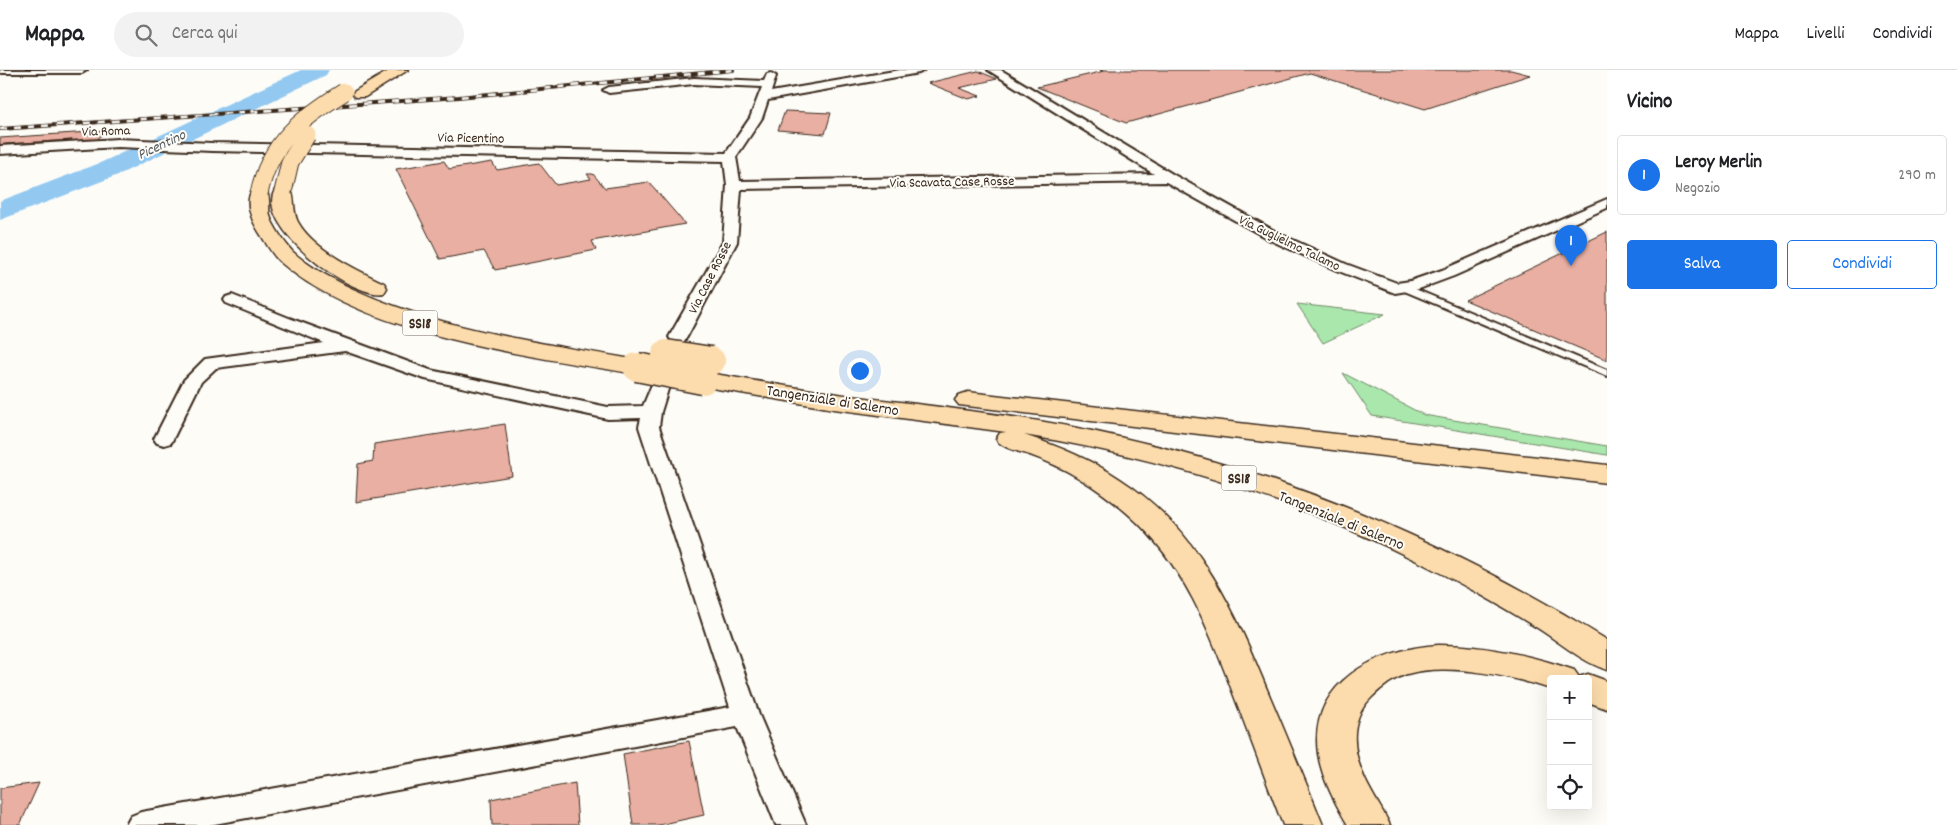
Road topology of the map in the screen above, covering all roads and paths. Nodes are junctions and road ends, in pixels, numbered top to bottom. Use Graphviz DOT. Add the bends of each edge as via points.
graph roads {
  1 [pos="0,70"];
  2 [pos="82,70"];
  3 [pos="382,70"];
  4 [pos="400,70"];
  5 [pos="919,70"];
  6 [pos="993,70"];
  7 [pos="609,90"];
  8 [pos="352,93"];
  9 [pos="764,97"];
  10 [pos="212,147"];
  11 [pos="0,150"];
  12 [pos="730,157"];
  13 [pos="1169,178"];
  14 [pos="1141,179"];
  15 [pos="734,185"];
  16 [pos="1607,203"];
  17 [pos="1231,214"];
  18 [pos="1405,288"];
  19 [pos="232,300"];
  20 [pos="678,337"];
  21 [pos="346,345"];
  22 [pos="642,359"];
  23 [pos="1607,373"];
  24 [pos="660,386"];
  25 [pos="884,399"];
  26 [pos="651,412"];
  27 [pos="164,439"];
  28 [pos="1607,474"];
  29 [pos="1607,638"];
  30 [pos="1607,657"];
  31 [pos="1547,675"];
  32 [pos="1592,689"];
  33 [pos="1607,695"];
  34 [pos="746,715"];
  35 [pos="141,825"];
  36 [pos="792,825"];
  37 [pos="1303,825"];
  38 [pos="1370,825"];
  1 -- 2 [label="street"];
  3 -- 8 [label="highway, Tangenziale di Salerno / SS18"];
  4 -- 8 [label="highway, Tangenziale di Salerno / SS18"];
  5 -- 9 [label="street"];
  6 -- 13 [label="street, Via Guglielmo Talamo"];
  7 -- 9 [label="street" via="694,81 769,80"];
  8 -- 22 [label="highway, Tangenziale di Salerno / SS18, bridge" via="302,142 288,166 284,179 284,214 298,235 334,267 388,294 462,317 543,333"];
  8 -- 22 [label="highway, Tangenziale di Salerno / SS18, bridge" via="300,123 272,155 264,170 259,194 262,220 274,242 309,275 342,294 430,326"];
  9 -- 12 [label="street" via="756,118"];
  10 -- 11 [label="street, Via Roma" via="118,143"];
  10 -- 12 [label="street, Via Picentino"];
  12 -- 15 [label="street, Via Case Rosse"];
  13 -- 14 [label="street, Via Scavata Case Rosse"];
  13 -- 17 [label="street, Via Guglielmo Talamo"];
  14 -- 15 [label="street, Via Scavata Case Rosse"];
  14 -- 17 [label="street"];
  15 -- 20 [label="street, Via Case Rosse" via="730,242"];
  16 -- 18 [label="street" via="1448,273"];
  17 -- 18 [label="street, Via Guglielmo Talamo" via="1275,238 1341,267 1387,285"];
  18 -- 23 [label="lane"];
  19 -- 21 [label="street"];
  21 -- 26 [label="street" via="424,374 608,413"];
  21 -- 27 [label="street" via="211,363 194,380"];
  22 -- 25 [label="highway, Tangenziale di Salerno / SS18, bridge"];
  24 -- 26 [label="street"];
  25 -- 28 [label="highway, SS18"];
  25 -- 29 [label="highway, Tangenziale di Salerno / SS18" via="1114,432 1278,478 1438,544 1512,582"];
  25 -- 30 [label="highway, Tangenziale di Salerno / SS18" via="964,417 1112,443 1253,483 1338,515 1425,554 1516,602"];
  25 -- 37 [label="highway, SS18" via="1046,451 1093,474 1138,506 1179,550 1210,597"];
  26 -- 34 [label="street" via="649,427"];
  31 -- 38 [label="highway" via="1477,659 1446,657 1394,665 1371,676 1353,693 1341,712 1336,733 1338,756 1348,787"];
  32 -- 33 [label="highway"];
  34 -- 35 [label="street"];
  34 -- 36 [label="street"];
}
